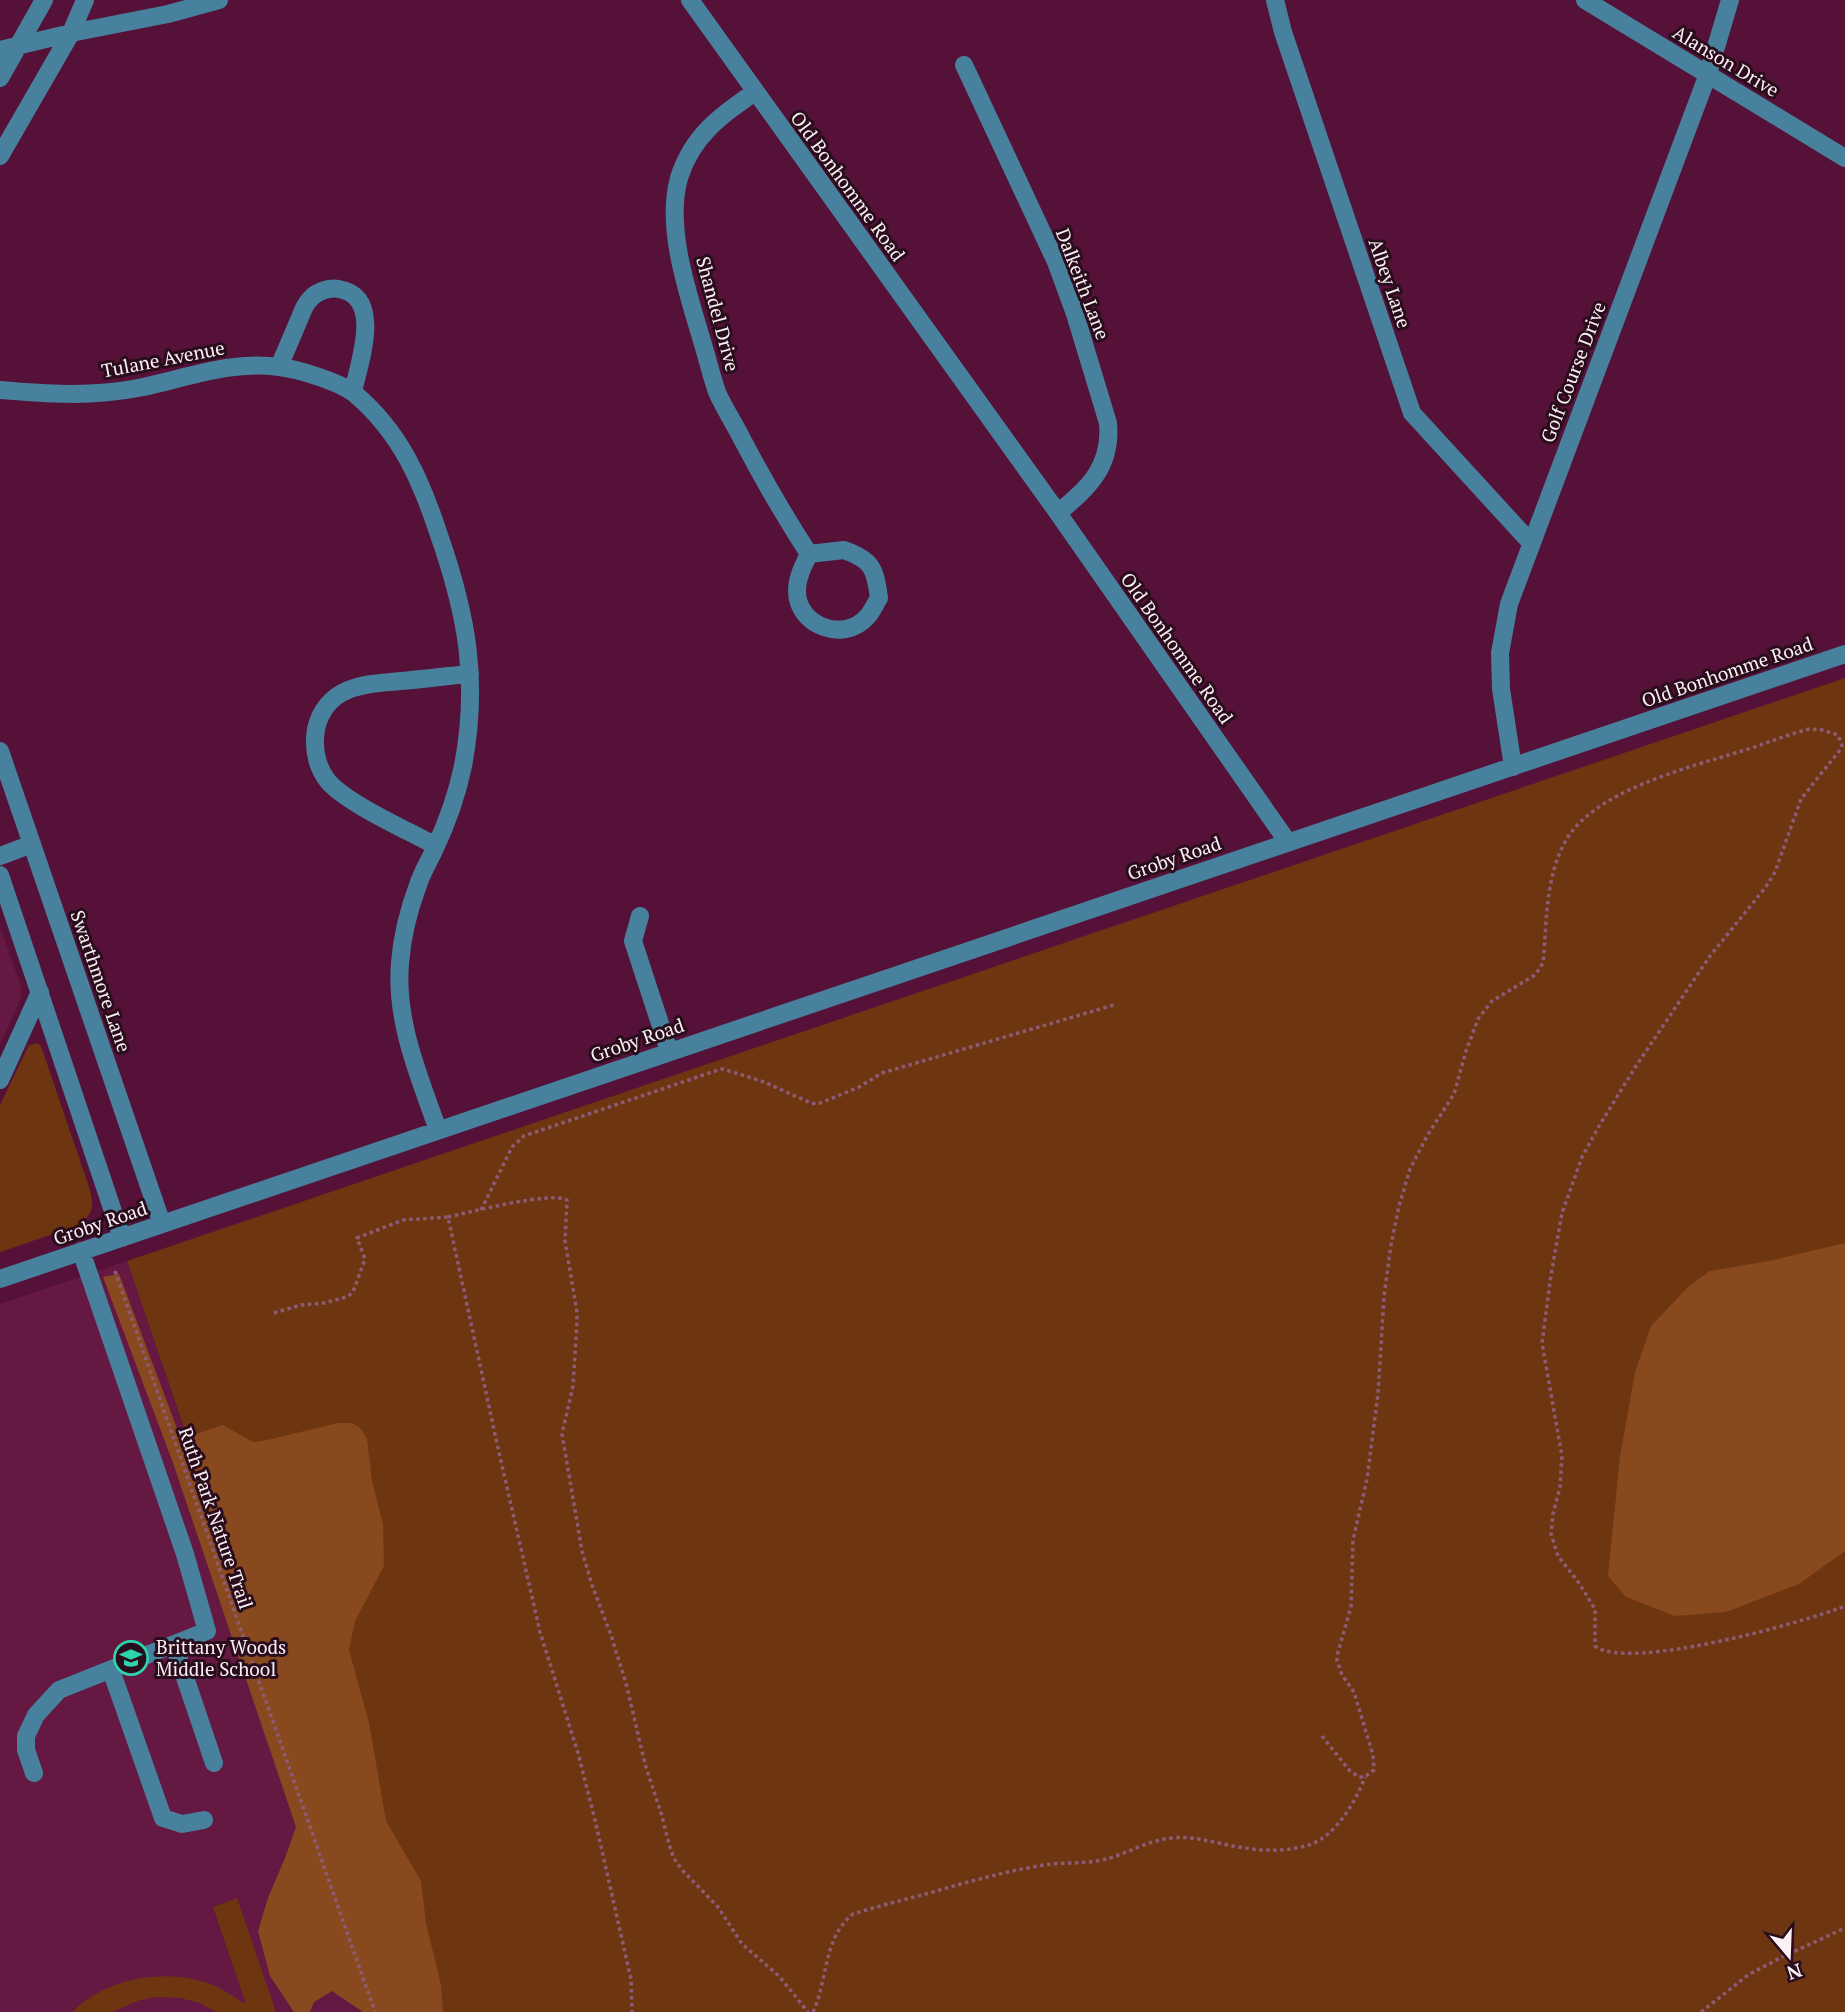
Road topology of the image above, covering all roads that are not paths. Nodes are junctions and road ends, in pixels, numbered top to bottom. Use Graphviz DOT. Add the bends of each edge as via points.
graph roads {
  1 [pos="44,0"];
  2 [pos="85,0"];
  3 [pos="219,0"];
  4 [pos="690,0"];
  5 [pos="1275,0"];
  6 [pos="1585,0"];
  7 [pos="1730,0"];
  8 [pos="71,33"];
  9 [pos="19,46"];
  10 [pos="0,50"];
  11 [pos="964,65"];
  12 [pos="1708,74"];
  13 [pos="0,78"];
  14 [pos="755,92"];
  15 [pos="0,156"];
  16 [pos="1845,158"];
  17 [pos="279,367"];
  18 [pos="0,390"];
  19 [pos="353,392"];
  20 [pos="1058,513"];
  21 [pos="1531,543"];
  22 [pos="809,554"];
  23 [pos="1845,654"];
  24 [pos="470,674"];
  25 [pos="0,751"];
  26 [pos="1513,767"];
  27 [pos="1287,842"];
  28 [pos="32,844"];
  29 [pos="436,846"];
  30 [pos="0,856"];
  31 [pos="0,875"];
  32 [pos="640,916"];
  33 [pos="40,992"];
  34 [pos="669,1051"];
  35 [pos="0,1080"];
  36 [pos="438,1130"];
  37 [pos="162,1224"];
  38 [pos="122,1238"];
  39 [pos="81,1251"];
  40 [pos="0,1279"];
  41 [pos="174,1645"];
  42 [pos="111,1670"];
  43 [pos="214,1763"];
  44 [pos="34,1773"];
  45 [pos="204,1820"];
  1 -- 9 [label="street"];
  2 -- 8 [label="street"];
  3 -- 8 [label="street"];
  4 -- 14 [label="street, Old Bonhomme Road"];
  5 -- 21 [label="street, Albey Lane" via="1412,413"];
  6 -- 12 [label="street, Alanson Drive"];
  7 -- 12 [label="street, Golf Course Drive"];
  8 -- 9 [label="street"];
  8 -- 15 [label="street"];
  9 -- 10 [label="street"];
  9 -- 13 [label="street"];
  11 -- 20 [label="street, Dalkeith Lane" via="1056,262 1108,424 1107,452 1098,473"];
  12 -- 16 [label="street, Alanson Drive"];
  12 -- 21 [label="street, Golf Course Drive"];
  14 -- 20 [label="street, Old Bonhomme Road"];
  14 -- 22 [label="street, Shandel Drive" via="704,131 691,153 679,178 675,211 678,248 717,392"];
  17 -- 18 [label="street, Tulane Avenue" via="229,367 107,393"];
  17 -- 19 [label="street, Tulane Avenue"];
  17 -- 19 [label="street" via="307,302 331,287 348,290 359,299 366,330"];
  19 -- 24 [label="street, Tulane Avenue" via="392,433 424,490 455,582"];
  20 -- 27 [label="street, Old Bonhomme Road"];
  21 -- 26 [label="street, Golf Course Drive" via="1509,604 1500,653"];
  22 -- 22 [label="street" via="844,550 863,557 873,570 879,598 867,618 831,630 808,618 797,594"];
  23 -- 26 [label="street, Old Bonhomme Road"];
  24 -- 29 [label="street, Tulane Avenue" via="462,769"];
  24 -- 29 [label="street" via="350,689 323,710 315,736 316,759 329,781 362,806"];
  25 -- 28 [label="street, Swarthmore Lane"];
  26 -- 27 [label="street, Old Bonhomme Road"];
  27 -- 34 [label="street, Groby Road"];
  28 -- 30 [label="street"];
  28 -- 37 [label="street, Swarthmore Lane"];
  29 -- 36 [label="street, Tulane Avenue" via="418,883 406,927 400,1000 407,1039"];
  31 -- 33 [label="street"];
  32 -- 34 [label="street" via="633,941"];
  33 -- 35 [label="street"];
  33 -- 38 [label="street"];
  34 -- 36 [label="street, Groby Road"];
  36 -- 37 [label="street, Groby Road"];
  37 -- 38 [label="street, Groby Road"];
  38 -- 39 [label="street, Groby Road"];
  39 -- 40 [label="street, Groby Road"];
  39 -- 41 [label="street" via="207,1631"];
  41 -- 42 [label="street"];
  41 -- 43 [label="street"];
  42 -- 44 [label="street" via="59,1690 36,1715 26,1736"];
  42 -- 45 [label="street" via="163,1818 182,1824"];
}
